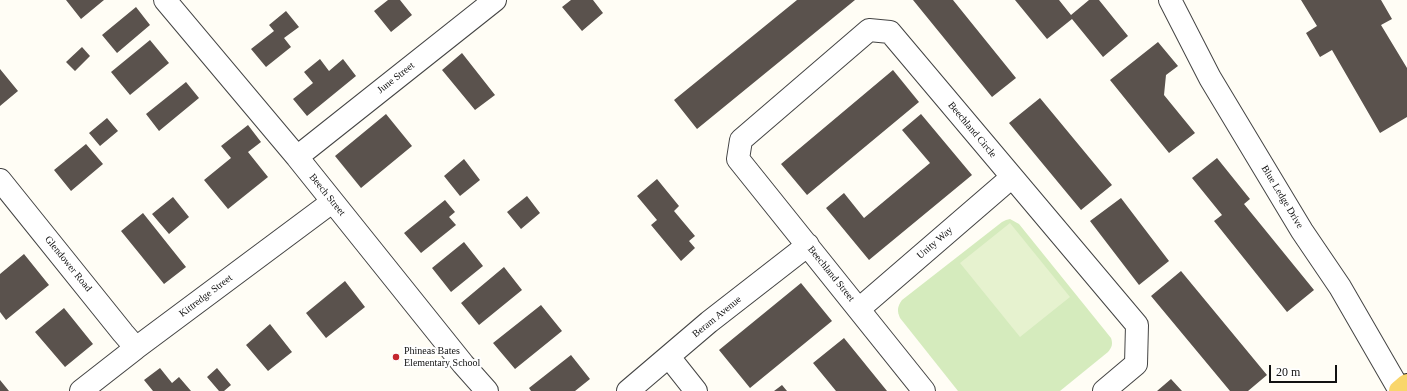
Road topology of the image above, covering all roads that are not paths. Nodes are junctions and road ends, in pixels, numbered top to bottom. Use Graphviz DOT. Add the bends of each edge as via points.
graph roads {
  1 [pos="165,0"];
  2 [pos="495,0"];
  3 [pos="1170,0"];
  4 [pos="297,157"];
  5 [pos="738,159"];
  6 [pos="1012,177"];
  7 [pos="0,180"];
  8 [pos="332,202"];
  9 [pos="808,245"];
  10 [pos="859,309"];
  11 [pos="136,348"];
  12 [pos="669,357"];
  13 [pos="1407,385"];
  14 [pos="81,391"];
  15 [pos="487,391"];
  16 [pos="628,391"];
  17 [pos="696,391"];
  18 [pos="924,391"];
  19 [pos="1104,391"];
  20 [pos="1400,391"];
  1 -- 4 [label="street, Beech Street"];
  2 -- 4 [label="street, June Street"];
  3 -- 20 [label="street, Blue Ledge Drive" via="1210,78 1302,231 1340,287"];
  4 -- 8 [label="street, Beech Street"];
  5 -- 6 [label="street, Beechland Circle" via="741,140 870,30 890,32"];
  5 -- 9 [label="street, Beechland Street"];
  6 -- 10 [label="street, Unity Way"];
  6 -- 19 [label="street, Beechland Circle" via="1137,325 1136,364"];
  7 -- 11 [label="street, Glendower Road"];
  8 -- 11 [label="street, Kittredge Street"];
  8 -- 15 [label="street, Beech Street"];
  9 -- 10 [label="street, Beechland Street"];
  9 -- 12 [label="street, Beram Avenue" via="709,322"];
  10 -- 18 [label="street, Beechland Street"];
  11 -- 14 [label="street, Kittredge Street"];
  12 -- 16 [label="street, Beram Avenue"];
  12 -- 17 [label="street"];
  13 -- 20 [label="main road"];
}
